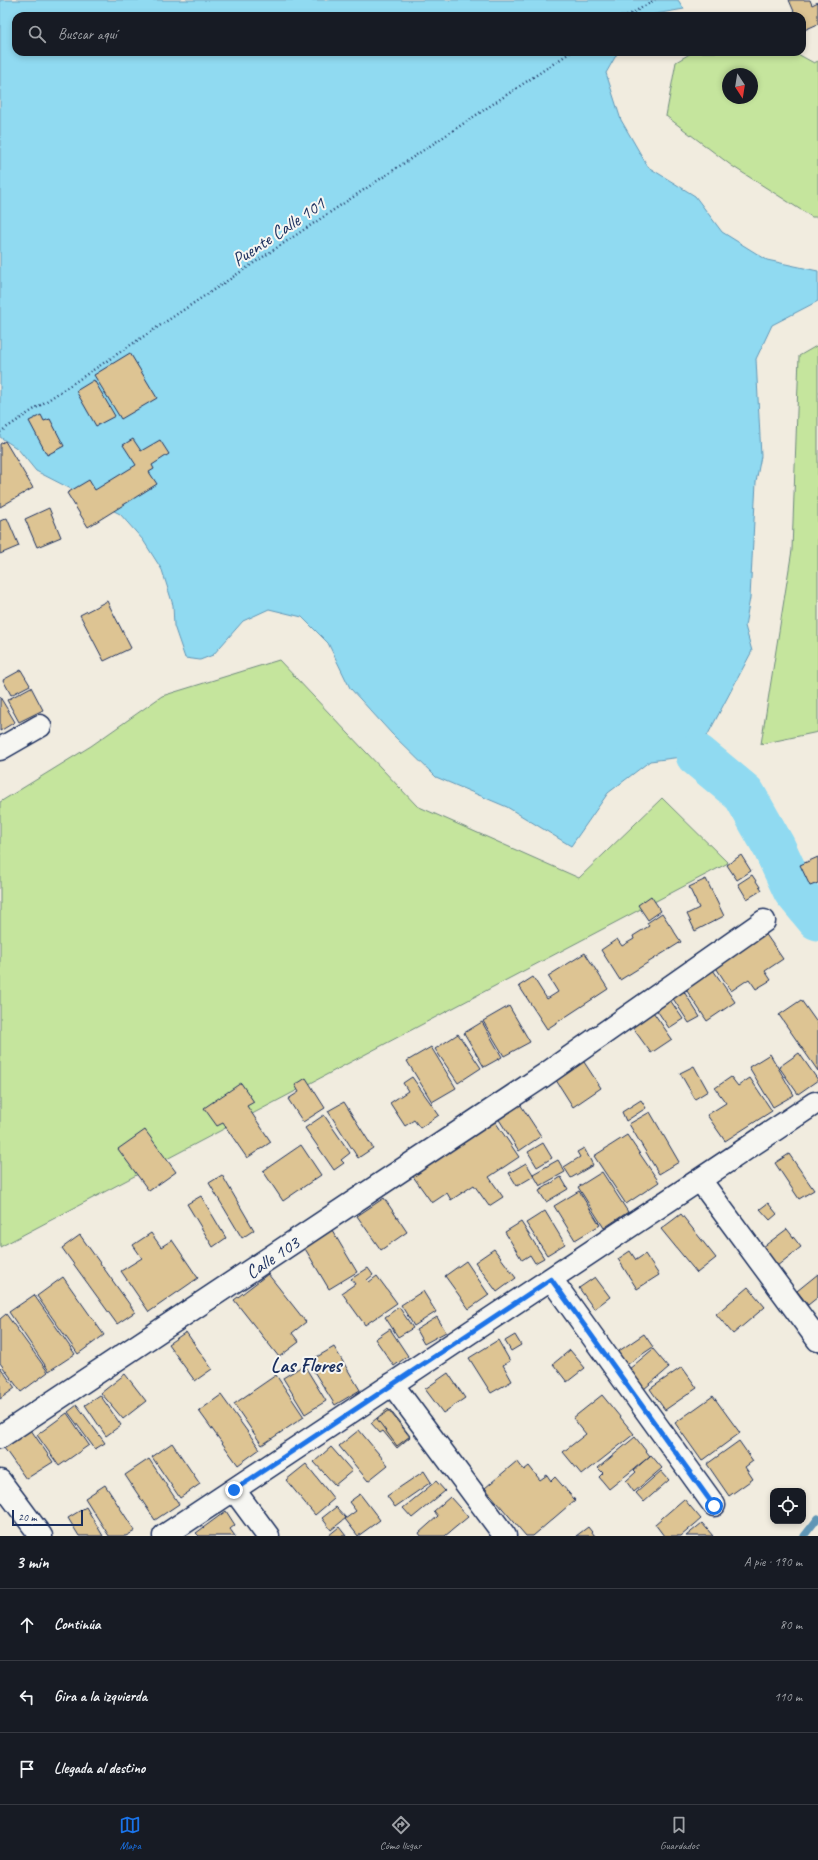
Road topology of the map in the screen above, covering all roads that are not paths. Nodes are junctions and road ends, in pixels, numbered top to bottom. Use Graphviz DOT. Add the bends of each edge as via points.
graph roads {
  1 [pos="40,726"];
  2 [pos="0,749"];
  3 [pos="764,921"];
  4 [pos="815,1103"];
  5 [pos="700,1180"];
  6 [pos="551,1279"];
  7 [pos="818,1340"];
  8 [pos="392,1384"];
  9 [pos="0,1437"];
  10 [pos="0,1481"];
  11 [pos="234,1490"];
  12 [pos="714,1506"];
  13 [pos="41,1536"];
  14 [pos="164,1536"];
  15 [pos="268,1536"];
  16 [pos="505,1536"];
  1 -- 2 [label="street"];
  3 -- 9 [label="street, Calle 103" via="543,1076"];
  4 -- 5 [label="street"];
  5 -- 6 [label="street"];
  5 -- 7 [label="street"];
  6 -- 8 [label="street"];
  6 -- 12 [label="street"];
  8 -- 11 [label="street"];
  8 -- 16 [label="street"];
  10 -- 13 [label="street"];
  11 -- 14 [label="street"];
  11 -- 15 [label="street"];
}
